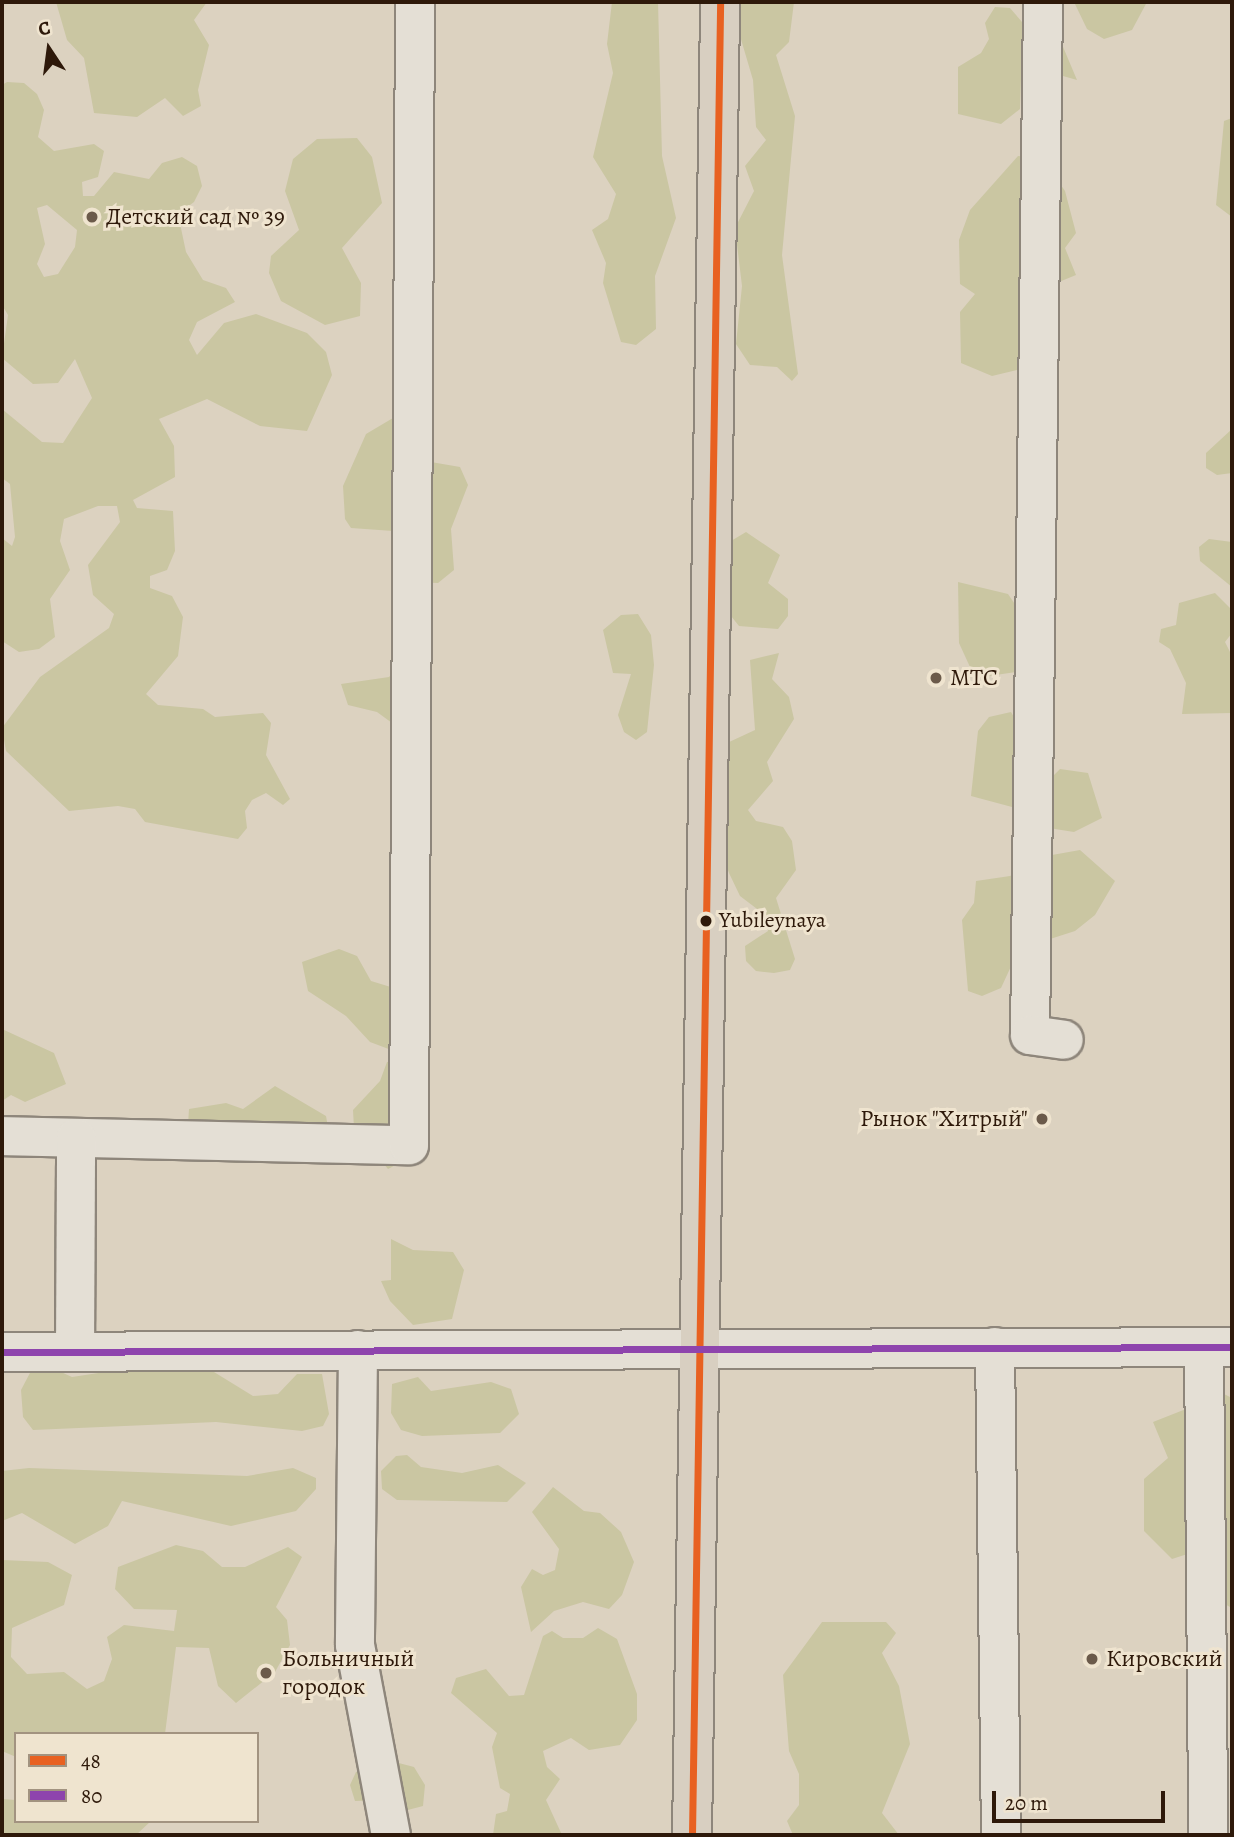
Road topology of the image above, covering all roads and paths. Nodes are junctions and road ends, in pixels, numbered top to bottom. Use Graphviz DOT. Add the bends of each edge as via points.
graph roads {
  1 [pos="415,2"];
  2 [pos="720,2"];
  3 [pos="1043,2"];
  4 [pos="1064,1040"];
  5 [pos="2,1136"];
  6 [pos="76,1138"];
  7 [pos="995,1347"];
  8 [pos="1218,1347"];
  9 [pos="699,1349"];
  10 [pos="358,1350"];
  11 [pos="75,1351"];
  12 [pos="2,1352"];
  13 [pos="391,1835"];
  14 [pos="692,1835"];
  15 [pos="1001,1835"];
  16 [pos="1208,1835"];
  1 -- 6 [label="street" via="409,1145"];
  2 -- 9 [label="main road"];
  3 -- 4 [label="street" via="1030,1035"];
  5 -- 6 [label="street"];
  6 -- 11 [label="street"];
  7 -- 8 [label="street"];
  7 -- 9 [label="street"];
  7 -- 15 [label="street"];
  8 -- 16 [label="street"];
  9 -- 10 [label="street"];
  9 -- 14 [label="main road"];
  10 -- 11 [label="street"];
  10 -- 13 [label="street" via="355,1645"];
  11 -- 12 [label="street"];
}
